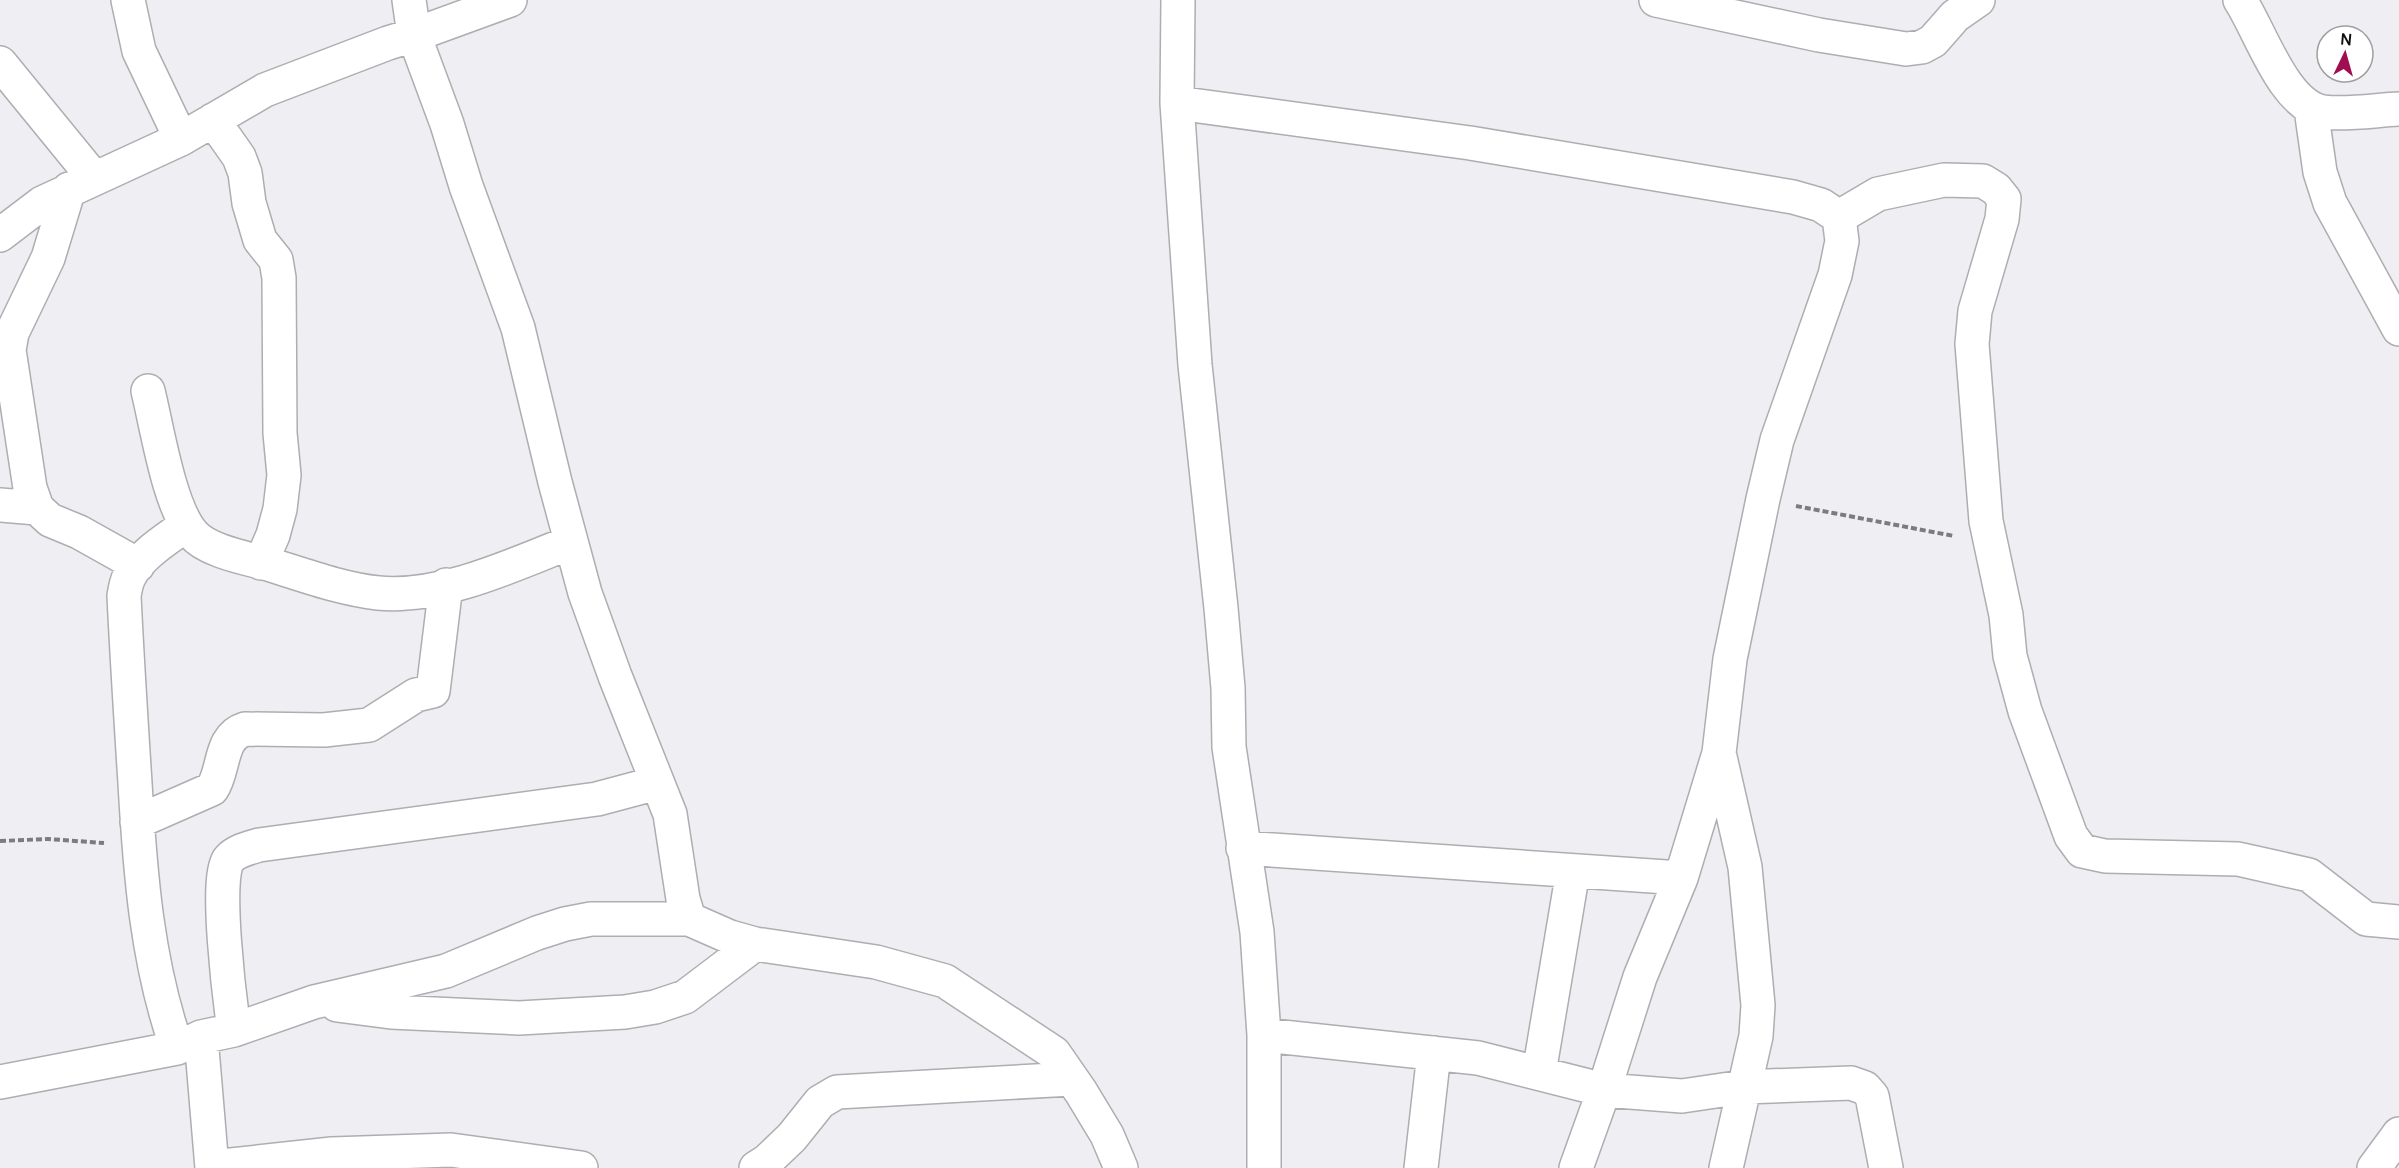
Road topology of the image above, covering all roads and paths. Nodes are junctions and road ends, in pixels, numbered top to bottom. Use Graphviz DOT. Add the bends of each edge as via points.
graph roads {
  1 [pos="128,0"];
  2 [pos="409,0"];
  3 [pos="510,0"];
  4 [pos="1178,0"];
  5 [pos="1656,0"];
  6 [pos="1978,0"];
  7 [pos="2240,0"];
  8 [pos="414,35"];
  9 [pos="0,63"];
  10 [pos="1177,103"];
  11 [pos="2399,108"];
  12 [pos="2311,109"];
  13 [pos="213,120"];
  14 [pos="181,139"];
  15 [pos="82,183"];
  16 [pos="1839,217"];
  17 [pos="0,235"];
  18 [pos="2399,329"];
  19 [pos="5,353"];
  20 [pos="148,391"];
  21 [pos="1763,499"];
  22 [pos="0,505"];
  23 [pos="37,508"];
  24 [pos="186,525"];
  25 [pos="571,542"];
  26 [pos="1989,542"];
  27 [pos="261,562"];
  28 [pos="138,565"];
  29 [pos="446,585"];
  30 [pos="1719,753"];
  31 [pos="657,783"];
  32 [pos="137,834"];
  33 [pos="0,841"];
  34 [pos="1243,849"];
  35 [pos="1573,871"];
  36 [pos="1681,878"];
  37 [pos="689,919"];
  38 [pos="2399,922"];
  39 [pos="755,944"];
  40 [pos="314,1002"];
  41 [pos="234,1029"];
  42 [pos="1264,1035"];
  43 [pos="189,1043"];
  44 [pos="1434,1053"];
  45 [pos="1539,1073"];
  46 [pos="1072,1078"];
  47 [pos="0,1082"];
  48 [pos="1743,1087"];
  49 [pos="1604,1090"];
  50 [pos="2399,1134"];
  51 [pos="212,1168"];
  52 [pos="581,1168"];
  53 [pos="756,1168"];
  54 [pos="1121,1168"];
  55 [pos="1264,1168"];
  56 [pos="1421,1168"];
  57 [pos="1576,1168"];
  58 [pos="1726,1168"];
  59 [pos="1886,1168"];
  60 [pos="2374,1168"];
  1 -- 14 [label="street" via="139,51"];
  2 -- 8 [label="street"];
  3 -- 8 [label="street"];
  4 -- 10 [label="street"];
  5 -- 6 [label="street" via="1906,49 1933,41 1955,16"];
  7 -- 12 [label="street" via="2278,72"];
  8 -- 13 [label="street" via="265,90"];
  8 -- 25 [label="street" via="518,328"];
  9 -- 15 [label="street"];
  10 -- 16 [label="street" via="1470,143 1793,197 1821,205"];
  10 -- 34 [label="street" via="1195,364 1226,666 1229,747"];
  11 -- 12 [label="street" via="2325,113"];
  12 -- 18 [label="street" via="2320,172 2330,203"];
  13 -- 14 [label="street"];
  13 -- 27 [label="street" via="242,165 260,240 276,260 279,278 284,475 280,510"];
  14 -- 15 [label="street"];
  15 -- 17 [label="street" via="42,203"];
  15 -- 19 [label="street"];
  16 -- 21 [label="street" via="1842,241 1835,275 1777,440"];
  16 -- 26 [label="street" via="1878,195 1944,180 1983,181 2004,199 2002,219 1975,311 1972,344"];
  19 -- 23 [label="street"];
  20 -- 24 [label="street" via="174,498"];
  21 -- 26 [label="path"];
  21 -- 30 [label="street" via="1731,659"];
  22 -- 23 [label="street"];
  23 -- 28 [label="street" via="50,520"];
  24 -- 27 [label="street" via="200,541"];
  24 -- 28 [label="street"];
  25 -- 29 [label="street" via="483,577"];
  25 -- 31 [label="street" via="585,593"];
  26 -- 38 [label="street" via="2006,615 2010,656 2025,711 2071,836 2082,851 2105,856 2238,859 2270,865 2309,875 2366,919"];
  27 -- 29 [label="street" via="347,588 379,593 413,593"];
  28 -- 32 [label="street" via="128,579 124,596"];
  29 -- 32 [label="street" via="433,691 416,695 369,725 237,731 227,744 212,789"];
  30 -- 36 [label="street"];
  30 -- 48 [label="street" via="1744,867 1758,1005 1756,1036"];
  31 -- 37 [label="street" via="669,813"];
  31 -- 41 [label="street" via="597,799 259,845 237,853 226,864 222,891"];
  32 -- 33 [label="path"];
  32 -- 43 [label="street" via="160,991"];
  34 -- 35 [label="street"];
  34 -- 42 [label="street" via="1257,932"];
  35 -- 36 [label="street"];
  35 -- 45 [label="street"];
  36 -- 49 [label="street" via="1640,977"];
  37 -- 39 [label="street"];
  37 -- 40 [label="street" via="591,918 537,933 446,972"];
  39 -- 40 [label="street" via="685,997 625,1012 519,1018 391,1012"];
  39 -- 46 [label="street" via="876,962 945,981 1054,1053"];
  40 -- 41 [label="street"];
  41 -- 43 [label="street"];
  42 -- 44 [label="street"];
  42 -- 55 [label="street"];
  43 -- 47 [label="street"];
  43 -- 51 [label="street"];
  44 -- 45 [label="street" via="1478,1058"];
  44 -- 56 [label="street"];
  45 -- 49 [label="street"];
  46 -- 53 [label="street" via="837,1092 820,1101 792,1137"];
  46 -- 54 [label="street" via="1107,1134"];
  48 -- 49 [label="street" via="1682,1096"];
  48 -- 58 [label="street"];
  48 -- 59 [label="street" via="1851,1083 1865,1088 1872,1096"];
  49 -- 57 [label="street"];
  50 -- 60 [label="street"];
  51 -- 52 [label="street" via="332,1154 451,1150"];
}
